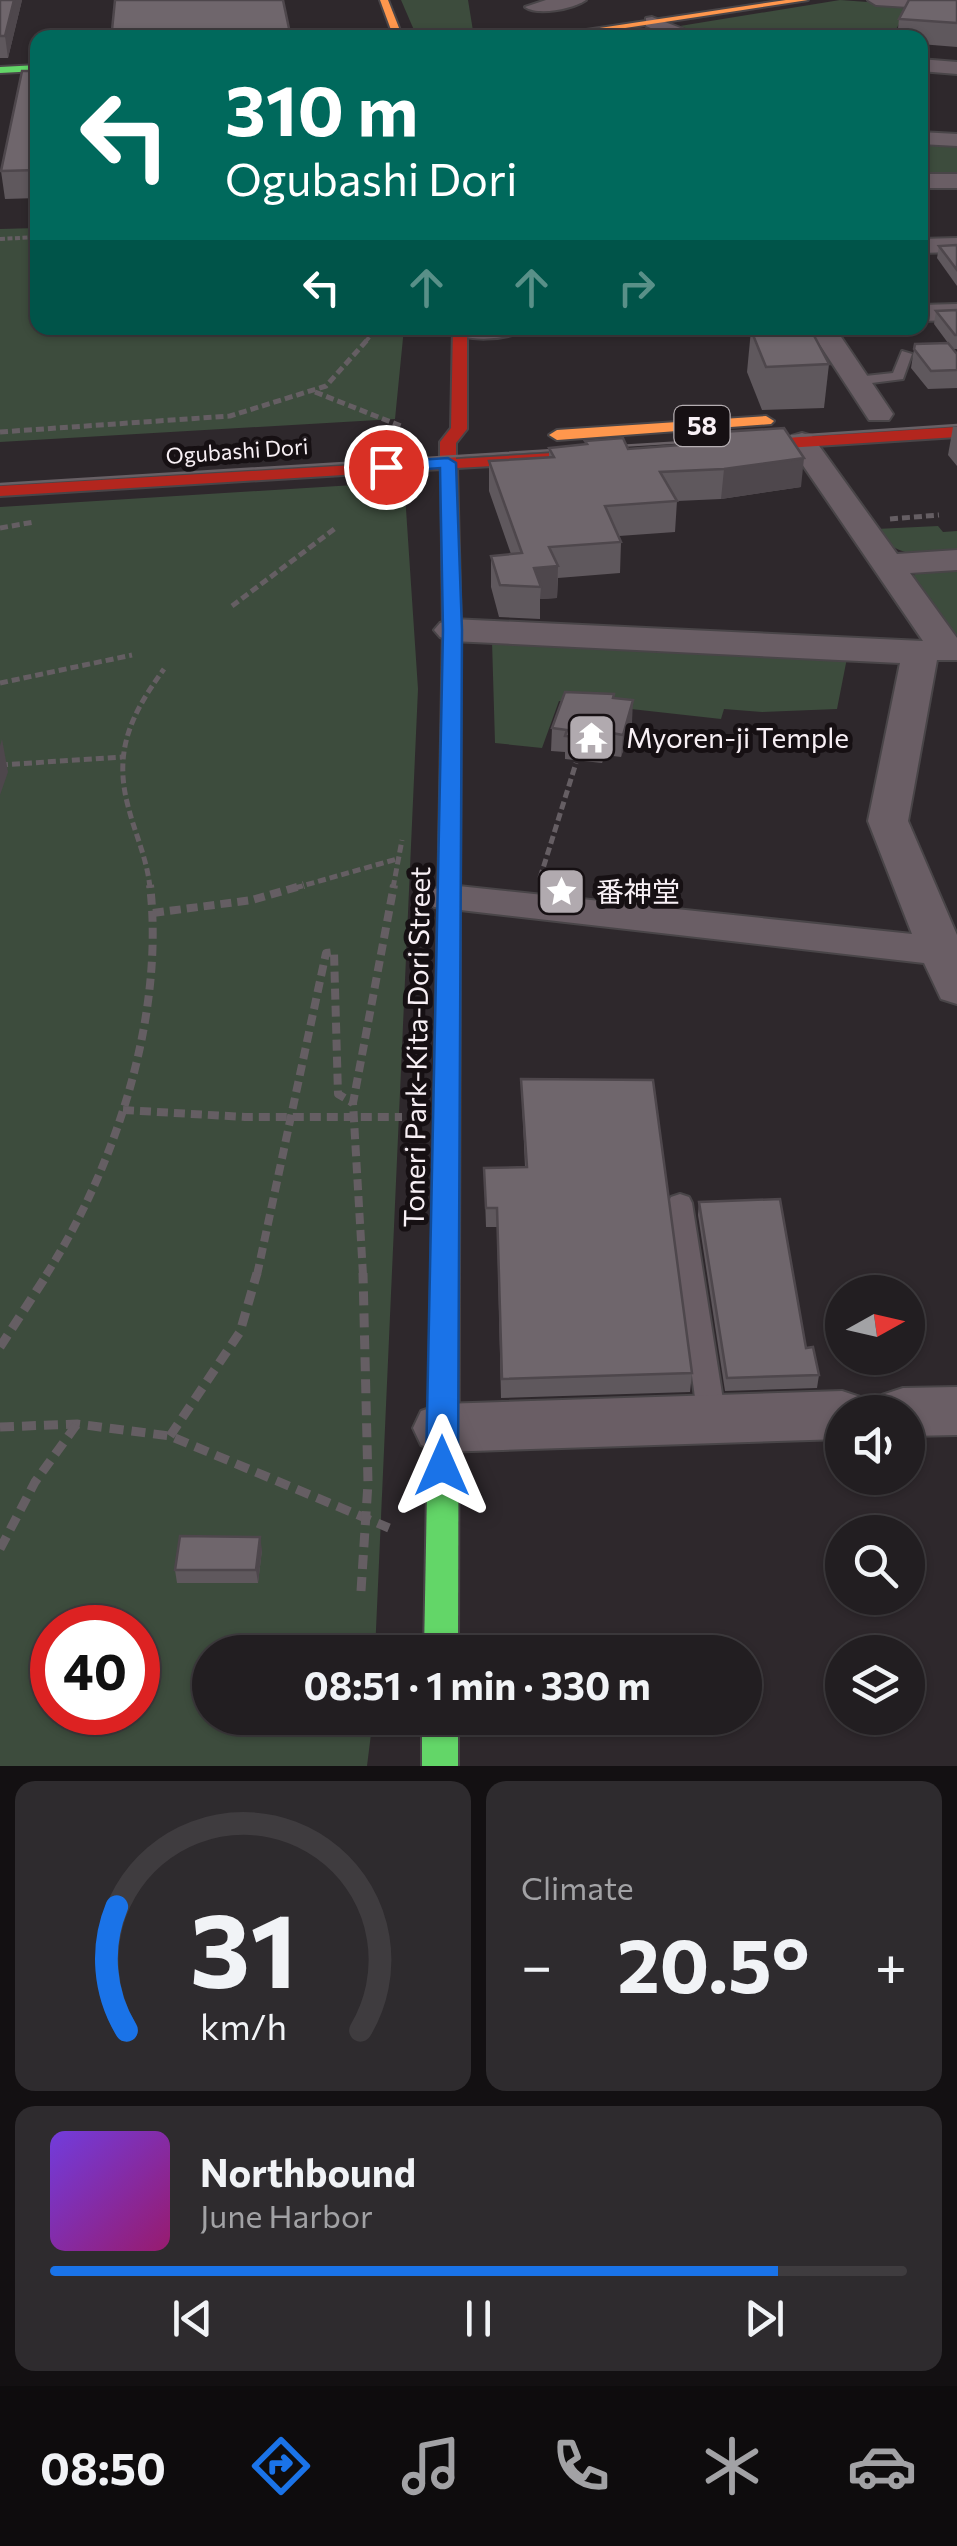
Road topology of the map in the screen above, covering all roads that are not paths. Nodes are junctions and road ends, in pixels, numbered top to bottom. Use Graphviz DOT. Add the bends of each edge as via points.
graph roads {
  1 [pos="366,0"];
  2 [pos="384,0"];
  3 [pos="578,0"];
  4 [pos="804,0"];
  5 [pos="876,0"];
  6 [pos="532,3"];
  7 [pos="957,6"];
  8 [pos="652,22"];
  9 [pos="377,30"];
  10 [pos="396,30"];
  11 [pos="529,30"];
  12 [pos="595,30"];
  13 [pos="671,30"];
  14 [pos="928,66"];
  15 [pos="30,68"];
  16 [pos="957,68"];
  17 [pos="0,70"];
  18 [pos="928,138"];
  19 [pos="957,140"];
  20 [pos="928,180"];
  21 [pos="957,181"];
  22 [pos="957,245"];
  23 [pos="928,246"];
  24 [pos="957,312"];
  25 [pos="928,313"];
  26 [pos="460,335"];
  27 [pos="827,335"];
  28 [pos="906,354"];
  29 [pos="856,380"];
  30 [pos="957,409"];
  31 [pos="878,414"];
  32 [pos="426,430"];
  33 [pos="957,432"];
  34 [pos="802,442"];
  35 [pos="448,452"];
  36 [pos="0,468"];
  37 [pos="0,491"];
  38 [pos="957,560"];
  39 [pos="886,565"];
  40 [pos="452,630"];
  41 [pos="941,650"];
  42 [pos="449,898"];
  43 [pos="951,965"];
  44 [pos="680,1203"];
  45 [pos="957,1411"];
  46 [pos="925,1412"];
  47 [pos="825,1415"];
  48 [pos="712,1419"];
  49 [pos="442,1428"];
  50 [pos="441,1635"];
  51 [pos="440,1735"];
  52 [pos="440,1766"];
  1 -- 9 [label="street"];
  2 -- 10 [label="street"];
  3 -- 6 [label="street"];
  4 -- 8 [label="street"];
  5 -- 7 [label="street"];
  6 -- 11 [label="street"];
  8 -- 12 [label="street"];
  8 -- 13 [label="street"];
  14 -- 16 [label="street"];
  15 -- 17 [label="street"];
  18 -- 19 [label="street"];
  20 -- 21 [label="street"];
  22 -- 23 [label="street"];
  24 -- 25 [label="street"];
  26 -- 35 [label="street, Toneri Park-Kita-Dori Street" via="459,429"];
  27 -- 29 [label="street"];
  28 -- 29 [label="lane" via="894,378"];
  29 -- 31 [label="street"];
  30 -- 31 [label="street, Ogubashi Dori / 58"];
  31 -- 35 [label="street, Ogubashi Dori / 58"];
  32 -- 35 [label="street"];
  33 -- 34 [label="street, Ogubashi Dori / 58"];
  34 -- 35 [label="street, Ogubashi Dori / 58"];
  34 -- 39 [label="street"];
  35 -- 36 [label="street, Ogubashi Dori / 58"];
  35 -- 37 [label="street, Ogubashi Dori / 58"];
  35 -- 40 [label="street, Toneri Park-Kita-Dori Street"];
  38 -- 39 [label="street"];
  39 -- 41 [label="street"];
  40 -- 41 [label="street"];
  40 -- 42 [label="street, Toneri Park-Kita-Dori Street"];
  41 -- 43 [label="street" via="888,821"];
  42 -- 43 [label="street"];
  42 -- 49 [label="street, Toneri Park-Kita-Dori Street"];
  44 -- 48 [label="lane"];
  45 -- 46 [label="street"];
  47 -- 48 [label="street"];
  48 -- 49 [label="street"];
  49 -- 50 [label="street, Toneri Park-Kita-Dori Street"];
  51 -- 52 [label="street"];
}
